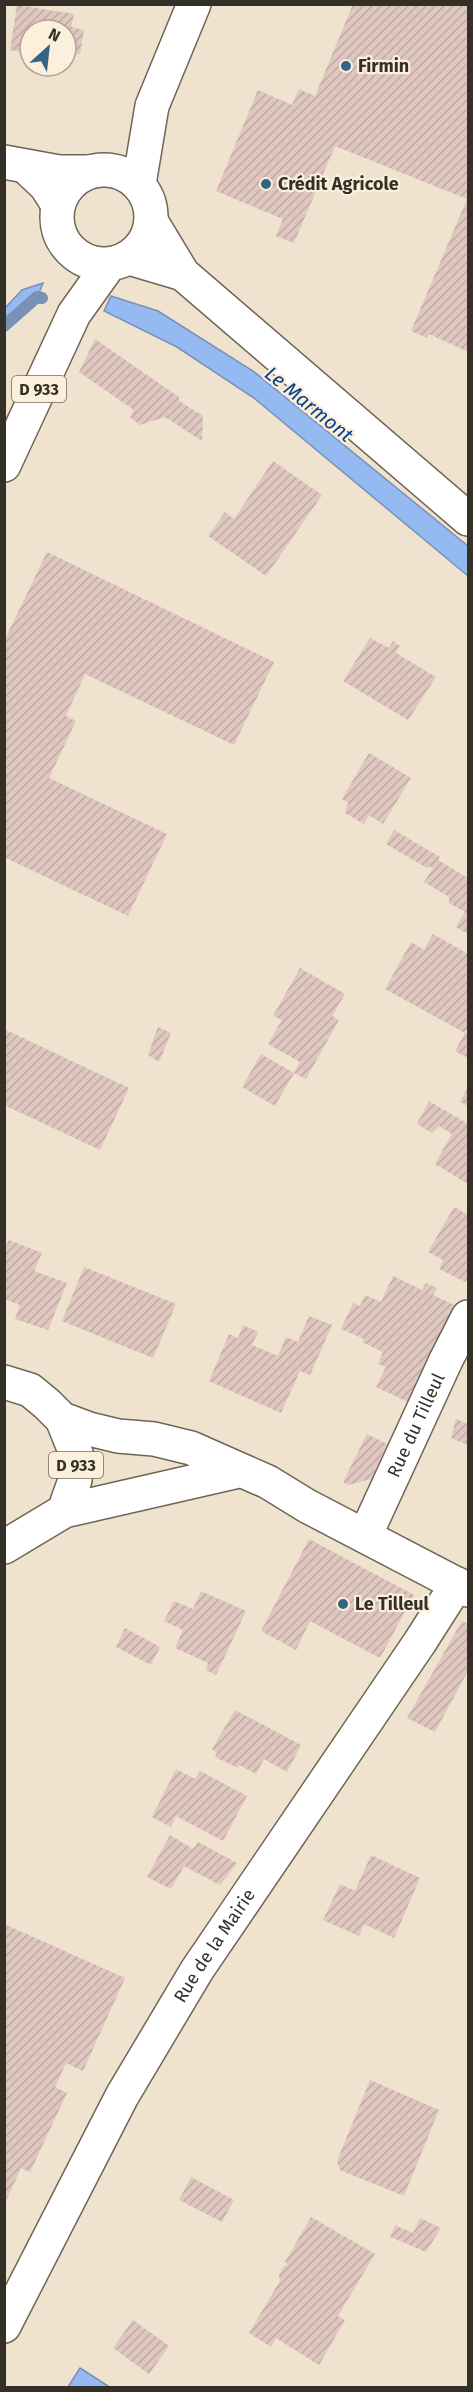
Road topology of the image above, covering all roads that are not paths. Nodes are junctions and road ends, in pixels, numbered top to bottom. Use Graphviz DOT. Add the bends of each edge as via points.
graph roads {
  1 [pos="194,4"];
  2 [pos="152,106"];
  3 [pos="15,164"];
  4 [pos="95,171"];
  5 [pos="139,184"];
  6 [pos="58,206"];
  7 [pos="151,221"];
  8 [pos="68,249"];
  9 [pos="119,261"];
  10 [pos="183,274"];
  11 [pos="74,314"];
  12 [pos="4,465"];
  13 [pos="468,519"];
  14 [pos="468,1317"];
  15 [pos="4,1382"];
  16 [pos="62,1419"];
  17 [pos="239,1471"];
  18 [pos="64,1511"];
  19 [pos="365,1536"];
  20 [pos="4,1547"];
  21 [pos="463,1587"];
  22 [pos="4,2326"];
  1 -- 2 [label="main road"];
  2 -- 4 [label="main road"];
  2 -- 5 [label="main road"];
  3 -- 4 [label="main road" via="59,172"];
  3 -- 6 [label="main road" via="46,186"];
  4 -- 5 [label="main road" via="117,171"];
  4 -- 6 [label="main road" via="74,180"];
  5 -- 7 [label="main road" via="147,195"];
  6 -- 8 [label="main road" via="56,221"];
  7 -- 9 [label="main road" via="140,248"];
  7 -- 10 [label="main road"];
  8 -- 9 [label="main road" via="94,264"];
  8 -- 11 [label="main road, D 933"];
  9 -- 10 [label="main road"];
  9 -- 11 [label="main road, D 933"];
  10 -- 13 [label="main road"];
  11 -- 12 [label="main road, D 933"];
  14 -- 19 [label="main road, Rue du Tilleul"];
  15 -- 16 [label="main road" via="30,1390"];
  16 -- 17 [label="main road" via="108,1434 154,1439 191,1449"];
  16 -- 18 [label="main road, D 933" via="77,1456 75,1480"];
  17 -- 18 [label="main road"];
  17 -- 19 [label="main road" via="268,1482"];
  18 -- 20 [label="main road"];
  19 -- 21 [label="main road"];
  21 -- 22 [label="main road, Rue de la Mairie" via="420,1642 197,1970 122,2096"];
}
